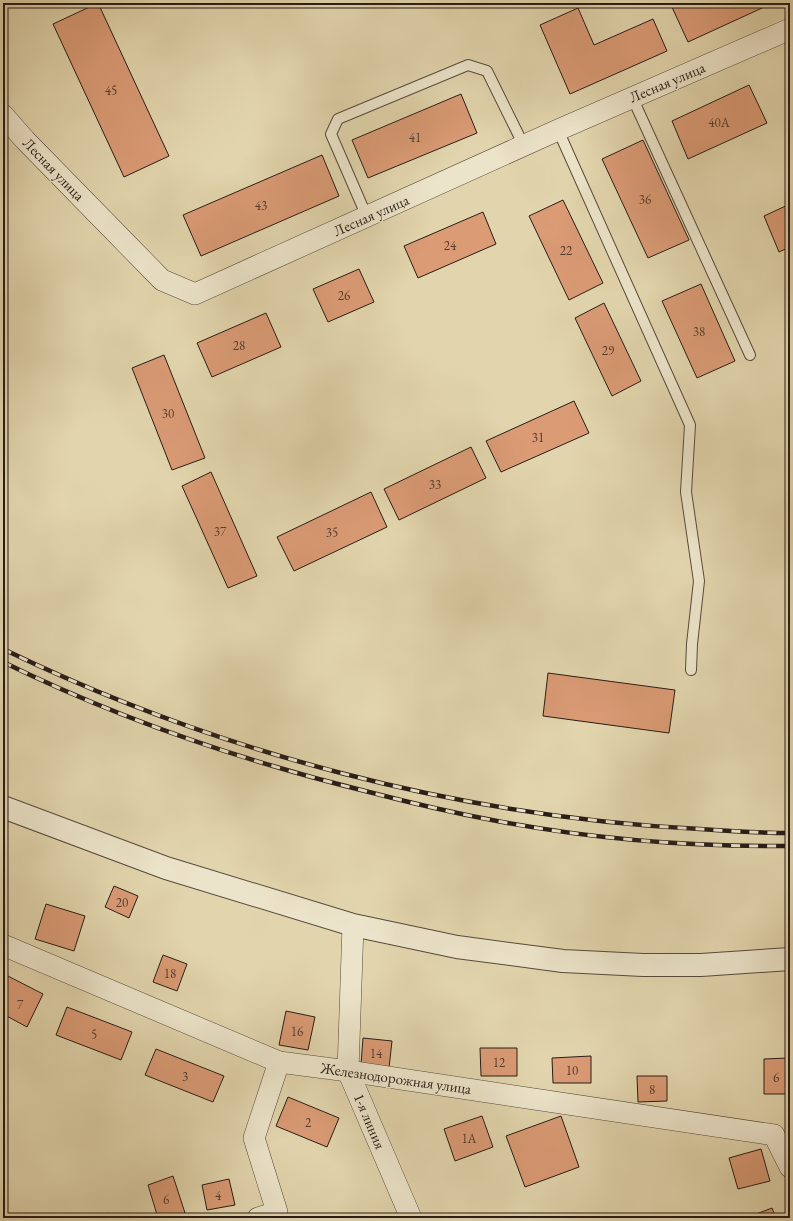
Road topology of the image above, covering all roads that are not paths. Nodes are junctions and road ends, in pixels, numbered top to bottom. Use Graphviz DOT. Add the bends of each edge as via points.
graph roads {
  1 [pos="790,29"];
  2 [pos="632,97"];
  3 [pos="3,115"];
  4 [pos="558,130"];
  5 [pos="524,146"];
  6 [pos="367,217"];
  7 [pos="750,355"];
  8 [pos="691,670"];
  9 [pos="3,807"];
  10 [pos="353,925"];
  11 [pos="3,945"];
  12 [pos="790,959"];
  13 [pos="279,1062"];
  14 [pos="348,1071"];
  15 [pos="790,1167"];
  16 [pos="258,1218"];
  17 [pos="411,1218"];
  1 -- 2 [label="street, Лесная улица"];
  2 -- 4 [label="street, Лесная улица"];
  2 -- 7 [label="lane"];
  3 -- 6 [label="street, Лесная улица" via="162,280 195,294"];
  4 -- 5 [label="street, Лесная улица"];
  4 -- 8 [label="lane" via="690,425 686,492 699,581"];
  5 -- 6 [label="street, Лесная улица"];
  5 -- 6 [label="lane" via="487,71 468,65 338,120 331,134"];
  9 -- 10 [label="street" via="166,868"];
  10 -- 12 [label="street" via="458,947 563,961 701,965"];
  10 -- 14 [label="street, 1-я линия"];
  11 -- 13 [label="street, Железнодорожная улица"];
  13 -- 14 [label="street, Железнодорожная улица"];
  13 -- 16 [label="street" via="254,1138 277,1212"];
  14 -- 15 [label="street, Железнодорожная улица" via="774,1135"];
  14 -- 17 [label="street, 1-я линия"];
}
